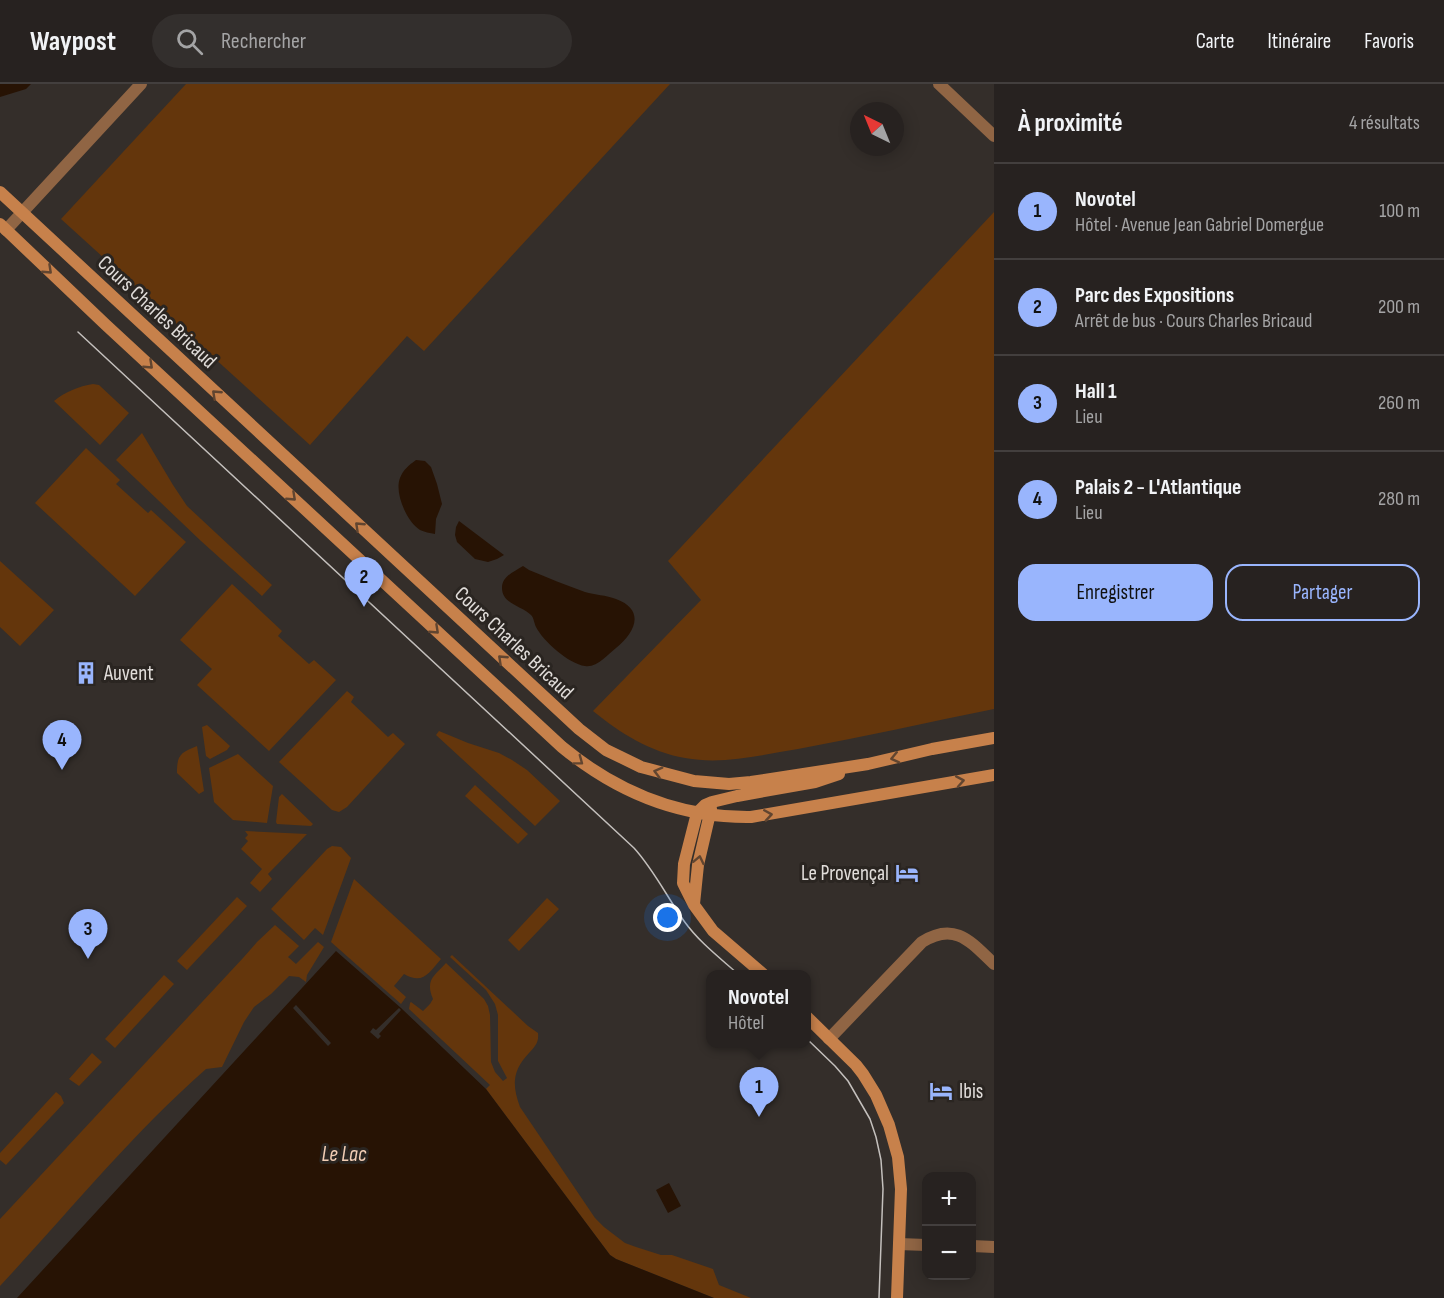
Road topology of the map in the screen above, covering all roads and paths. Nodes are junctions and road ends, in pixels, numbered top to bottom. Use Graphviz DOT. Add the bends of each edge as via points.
graph roads {
  1 [pos="141,84"];
  2 [pos="939,84"];
  3 [pos="994,136"];
  4 [pos="0,192"];
  5 [pos="22,212"];
  6 [pos="3,227"];
  7 [pos="994,738"];
  8 [pos="868,764"];
  9 [pos="994,775"];
  10 [pos="716,784"];
  11 [pos="712,802"];
  12 [pos="703,814"];
  13 [pos="994,964"];
  14 [pos="757,970"];
  15 [pos="811,1021"];
  16 [pos="829,1039"];
  17 [pos="900,1244"];
  18 [pos="922,1245"];
  19 [pos="976,1246"];
  20 [pos="994,1247"];
  21 [pos="897,1298"];
  1 -- 5 [label="street"];
  2 -- 3 [label="street"];
  4 -- 5 [label="main road, Cours Charles Bricaud"];
  5 -- 6 [label="street"];
  10 -- 5 [label="main road, Cours Charles Bricaud, one-way" via="641,767 591,740"];
  6 -- 12 [label="main road, Cours Charles Bricaud, one-way" via="562,747 596,773 630,791 667,806"];
  7 -- 8 [label="main road, Cours Charles Bricaud, one-way"];
  8 -- 10 [label="main road, Cours Charles Bricaud" via="748,783"];
  8 -- 11 [label="main road" via="815,782"];
  12 -- 9 [label="main road, Cours Charles Bricaud, one-way" via="751,818"];
  10 -- 11 [label="main road"];
  11 -- 12 [label="main road" via="705,805"];
  12 -- 14 [label="main road" via="684,864 683,883 713,931"];
  13 -- 16 [label="street" via="959,934 933,935"];
  15 -- 16 [label="main road"];
  16 -- 17 [label="main road" via="863,1074 889,1125 901,1189"];
  17 -- 18 [label="street"];
  17 -- 21 [label="main road"];
  19 -- 20 [label="street"];
}
